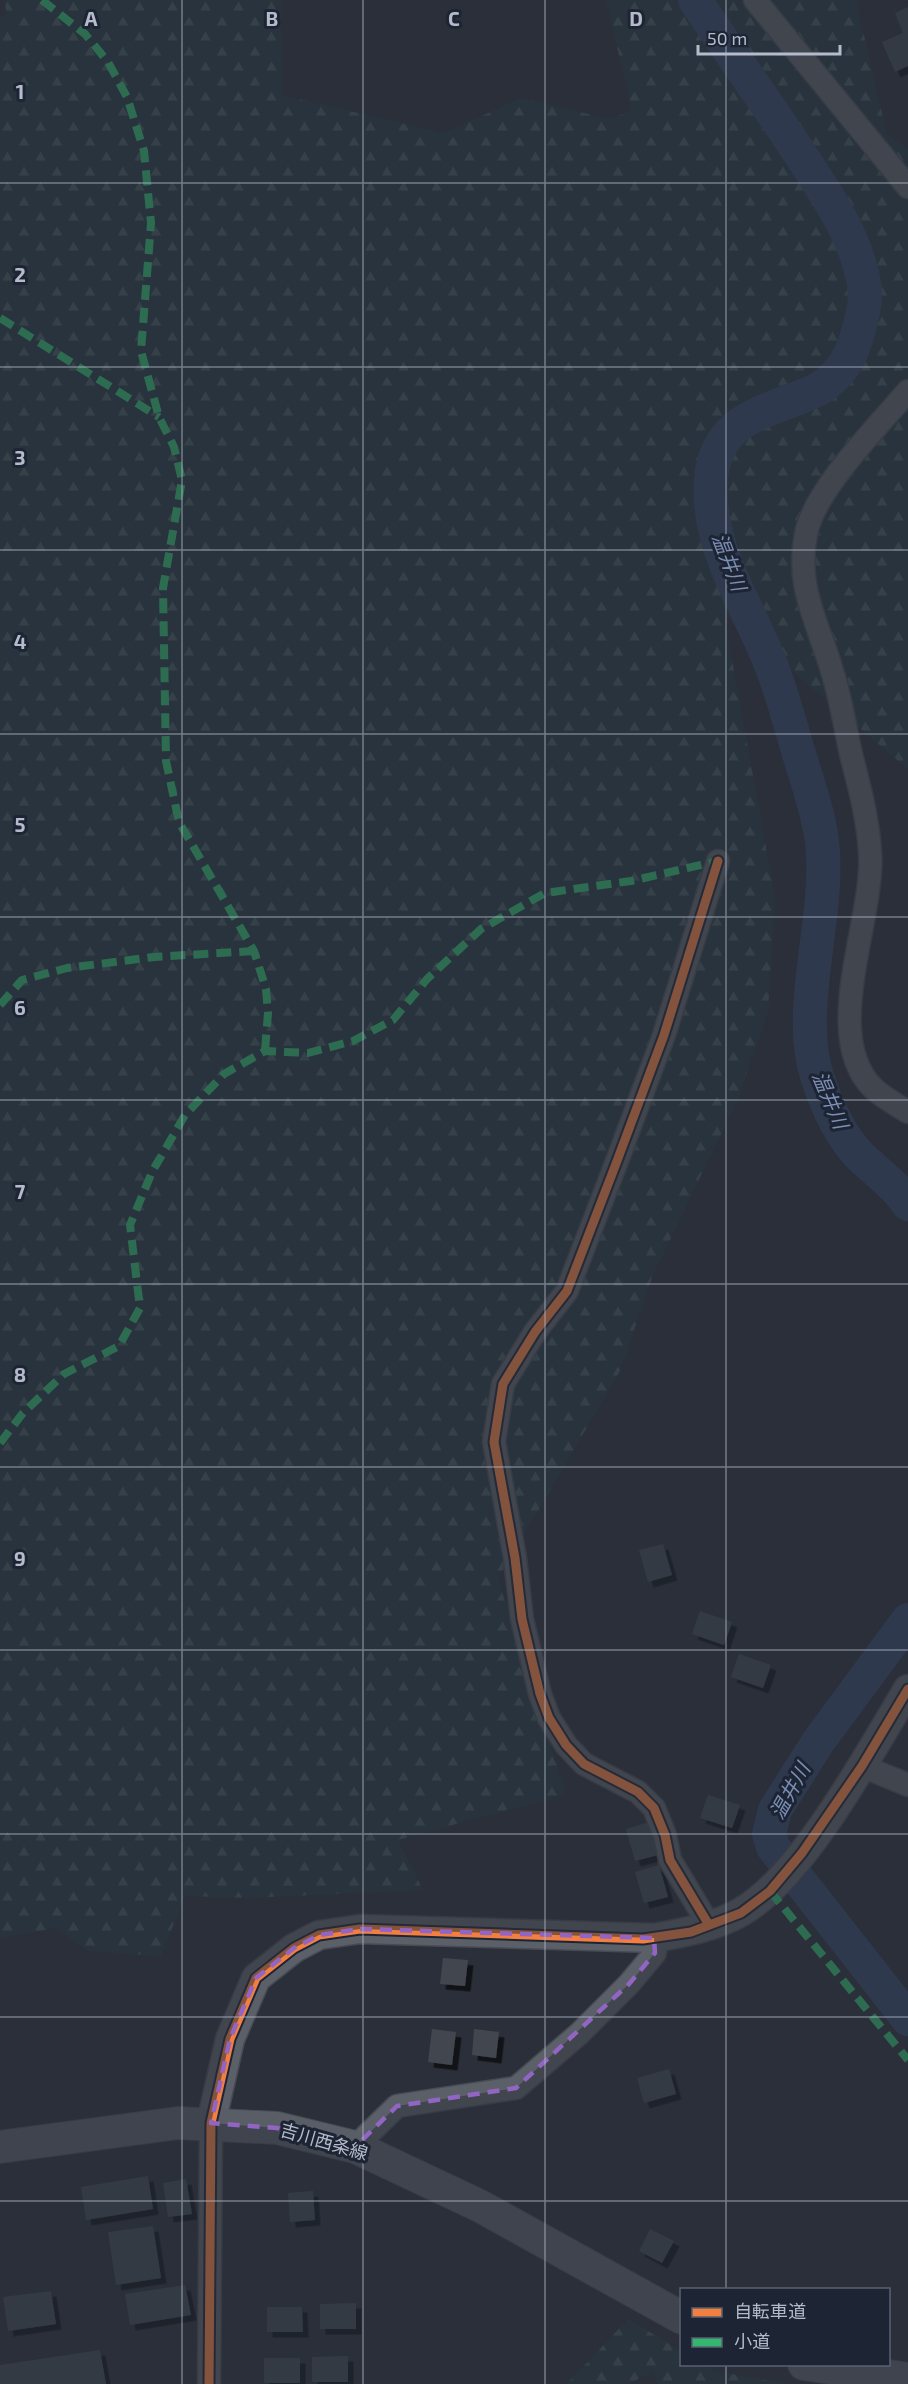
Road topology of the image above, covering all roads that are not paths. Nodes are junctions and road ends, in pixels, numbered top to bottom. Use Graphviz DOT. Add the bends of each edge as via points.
graph roads {
  1 [pos="755,0"];
  2 [pos="908,187"];
  3 [pos="908,391"];
  4 [pos="718,861"];
  5 [pos="908,1112"];
  6 [pos="908,1689"];
  7 [pos="861,1766"];
  8 [pos="908,1785"];
  9 [pos="709,1925"];
  10 [pos="654,1938"];
  11 [pos="210,2123"];
  12 [pos="0,2147"];
  13 [pos="355,2147"];
  14 [pos="680,2317"];
  15 [pos="818,2366"];
  16 [pos="908,2379"];
  17 [pos="210,2384"];
  1 -- 2 [label="street"];
  3 -- 5 [label="street" via="819,502 806,532 803,572 808,607 833,674 868,823 870,886 851,1000 852,1050 874,1088"];
  4 -- 9 [label="street" via="664,1035 567,1291 535,1332 503,1384 494,1442 522,1620 549,1718 584,1764 638,1792 654,1808 670,1860"];
  6 -- 7 [label="street"];
  7 -- 8 [label="street"];
  7 -- 9 [label="street" via="802,1853 774,1886 741,1912"];
  9 -- 10 [label="street"];
  10 -- 11 [label="street" via="360,1929 319,1935 294,1948 256,1978 230,2039"];
  10 -- 13 [label="street" via="655,1953 629,1984 554,2058 516,2088 398,2106"];
  11 -- 12 [label="main road, 吉川西条線" via="177,2123"];
  11 -- 13 [label="main road, 吉川西条線" via="277,2128"];
  11 -- 17 [label="street"];
  13 -- 14 [label="main road, 吉川西条線" via="480,2206"];
  15 -- 16 [label="main road"];
}
